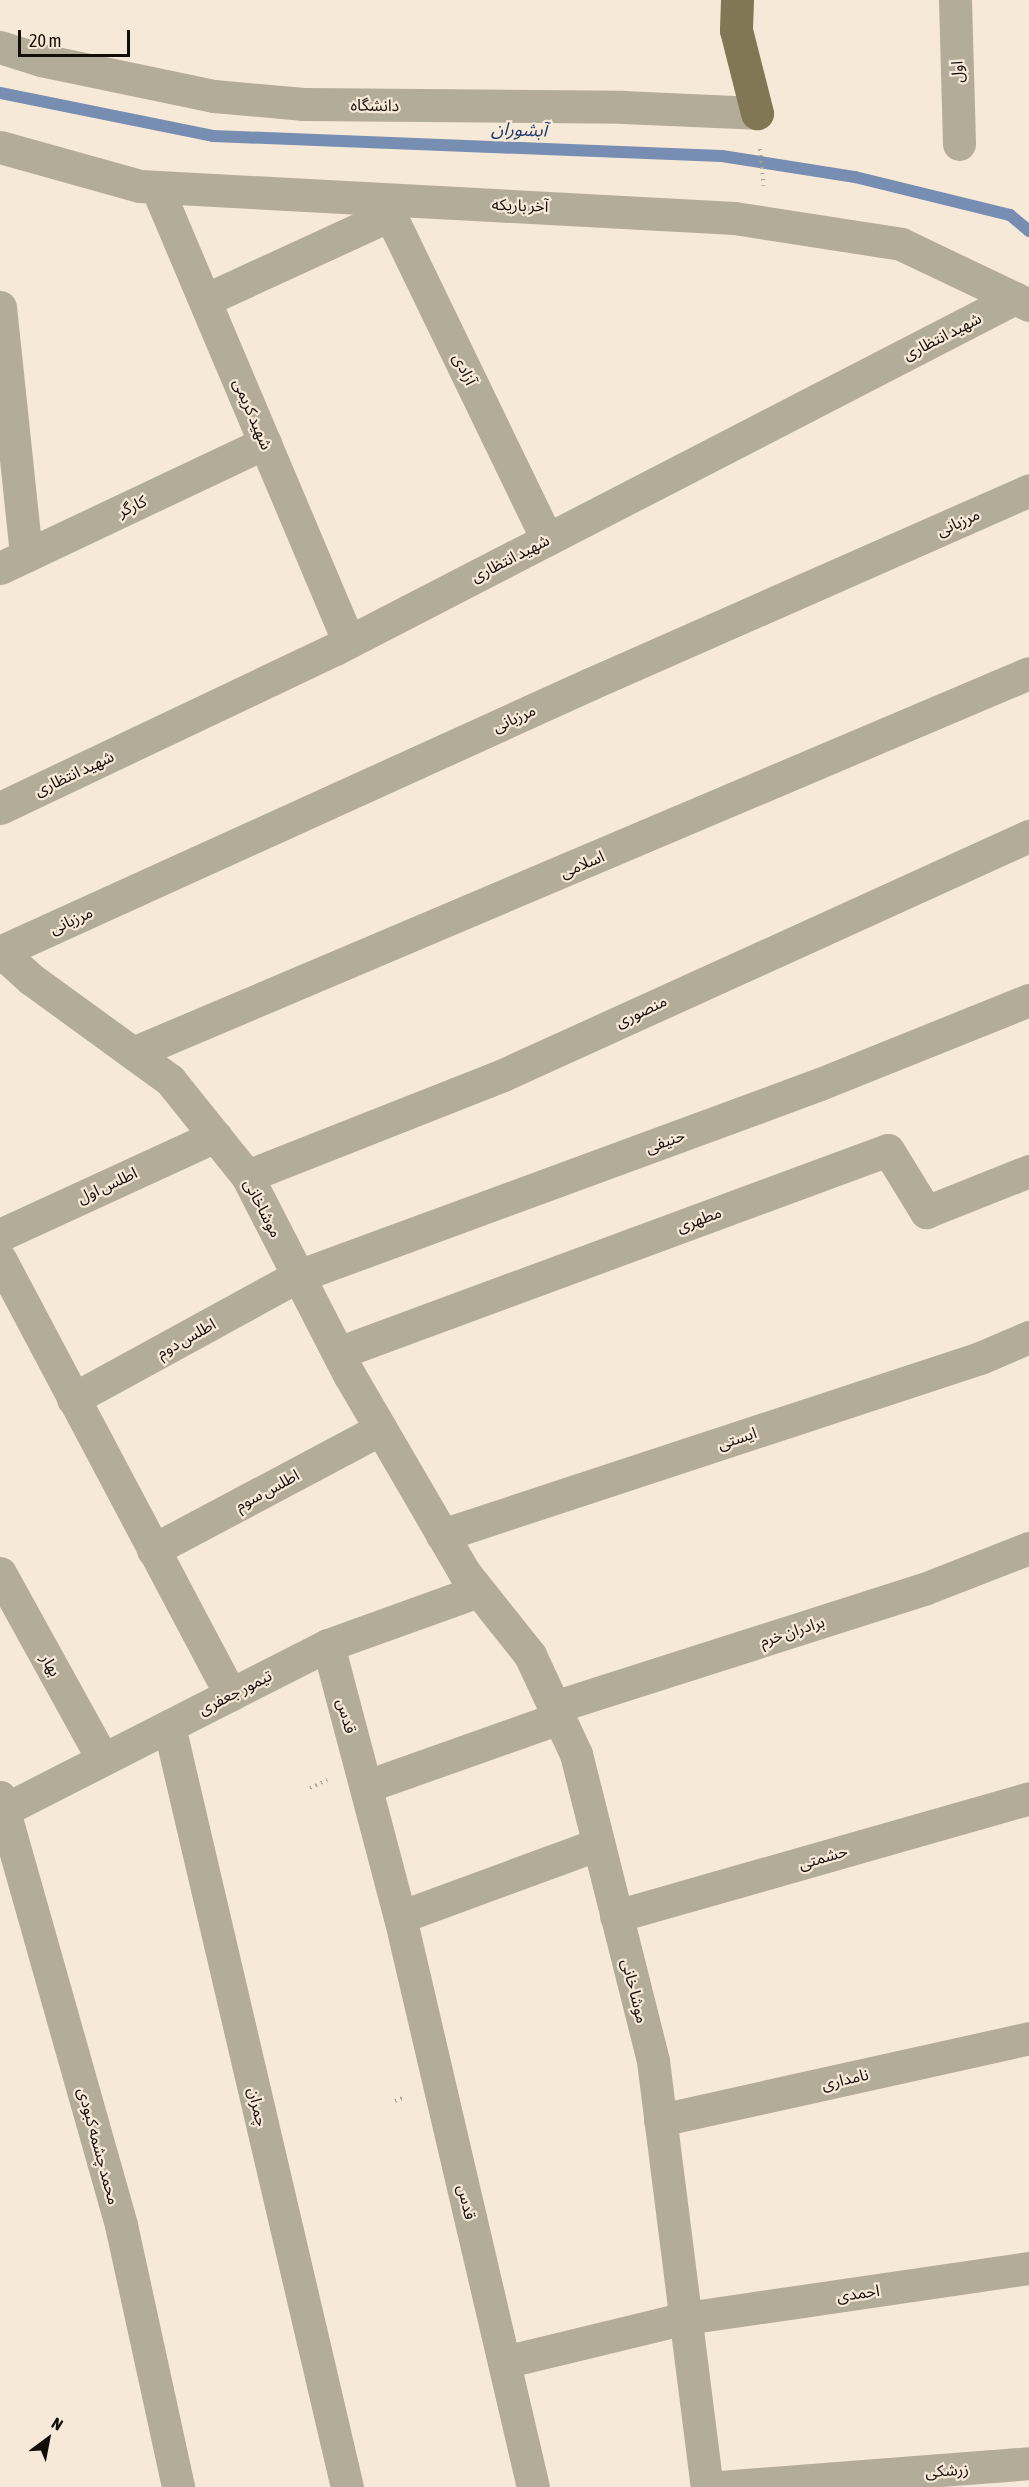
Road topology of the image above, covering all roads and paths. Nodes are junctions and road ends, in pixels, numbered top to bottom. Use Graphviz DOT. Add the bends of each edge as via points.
graph roads {
  1 [pos="737,0"];
  2 [pos="955,0"];
  3 [pos="0,47"];
  4 [pos="757,113"];
  5 [pos="959,144"];
  6 [pos="0,147"];
  7 [pos="157,188"];
  8 [pos="386,207"];
  9 [pos="767,223"];
  10 [pos="205,300"];
  11 [pos="1022,302"];
  12 [pos="0,307"];
  13 [pos="265,443"];
  14 [pos="1029,490"];
  15 [pos="547,539"];
  16 [pos="13,562"];
  17 [pos="348,641"];
  18 [pos="1029,673"];
  19 [pos="0,808"];
  20 [pos="1029,836"];
  21 [pos="0,952"];
  22 [pos="1029,1000"];
  23 [pos="133,1053"];
  24 [pos="215,1136"];
  25 [pos="1029,1171"];
  26 [pos="247,1176"];
  27 [pos="0,1235"];
  28 [pos="0,1259"];
  29 [pos="298,1276"];
  30 [pos="1029,1337"];
  31 [pos="338,1353"];
  32 [pos="74,1399"];
  33 [pos="381,1429"];
  34 [pos="442,1535"];
  35 [pos="1029,1548"];
  36 [pos="153,1550"];
  37 [pos="0,1573"];
  38 [pos="478,1591"];
  39 [pos="327,1645"];
  40 [pos="231,1695"];
  41 [pos="556,1712"];
  42 [pos="169,1726"];
  43 [pos="102,1758"];
  44 [pos="367,1786"];
  45 [pos="1029,1798"];
  46 [pos="2,1806"];
  47 [pos="598,1844"];
  48 [pos="616,1916"];
  49 [pos="400,1917"];
  50 [pos="1029,2038"];
  51 [pos="660,2120"];
  52 [pos="1029,2268"];
  53 [pos="686,2318"];
  54 [pos="504,2362"];
  55 [pos="1029,2463"];
  56 [pos="178,2487"];
  57 [pos="347,2487"];
  58 [pos="533,2487"];
  59 [pos="707,2487"];
  60 [pos="720,2487"];
  1 -- 4 [label="main road" via="736,30"];
  2 -- 5 [label="street, اول"];
  3 -- 4 [label="street, دانشگاه" via="41,60 214,96 304,104 622,107"];
  4 -- 9 [label="path"];
  6 -- 7 [label="street, آخر باریکه"];
  7 -- 8 [label="street, آخر باریکه"];
  7 -- 10 [label="street, شهید کریمی"];
  8 -- 9 [label="street, آخر باریکه" via="572,206"];
  8 -- 10 [label="street"];
  8 -- 15 [label="street, آزادی"];
  9 -- 11 [label="street, آخر باریکه" via="901,244"];
  10 -- 13 [label="street, شهید کریمی"];
  11 -- 15 [label="street, شهید انتظاری"];
  12 -- 16 [label="street"];
  13 -- 16 [label="street, کارگر"];
  13 -- 17 [label="street, شهید کریمی"];
  14 -- 21 [label="street, مرزبانی"];
  15 -- 17 [label="street, شهید انتظاری"];
  17 -- 19 [label="street, شهید انتظاری"];
  18 -- 23 [label="street, اسلامی"];
  20 -- 26 [label="street, منصوری" via="503,1075"];
  21 -- 23 [label="street, موشاخانی"];
  22 -- 29 [label="street, حنیفی" via="820,1083"];
  23 -- 24 [label="street, موشاخانی" via="170,1080"];
  24 -- 26 [label="street, موشاخانی"];
  24 -- 27 [label="street, اطلس اول"];
  25 -- 31 [label="street, مطهری" via="926,1212 888,1150"];
  26 -- 29 [label="street, موشاخانی"];
  28 -- 32 [label="street"];
  29 -- 31 [label="street, موشاخانی"];
  29 -- 32 [label="street, اطلس دوم"];
  30 -- 34 [label="street, ایستی" via="980,1358"];
  31 -- 33 [label="street, موشاخانی"];
  32 -- 36 [label="street"];
  33 -- 34 [label="street, موشاخانی"];
  33 -- 36 [label="street, اطلس سوم"];
  34 -- 38 [label="street, موشا خانی"];
  35 -- 41 [label="street, برادران خرم" via="924,1589"];
  36 -- 40 [label="street"];
  37 -- 43 [label="street, بهار"];
  38 -- 39 [label="street, تیمور جعفری"];
  38 -- 41 [label="street, موشا خانی" via="530,1655"];
  39 -- 40 [label="street, تیمور جعفری"];
  39 -- 44 [label="street, قدس"];
  40 -- 42 [label="street, تیمور جعفری"];
  41 -- 44 [label="street"];
  41 -- 47 [label="street, موشا خانی" via="576,1754"];
  42 -- 43 [label="street, تیمور جعفری"];
  42 -- 57 [label="street, چمران"];
  43 -- 46 [label="street, تیمور جعفری"];
  44 -- 49 [label="street, قدس"];
  45 -- 48 [label="street, حشمتی"];
  46 -- 56 [label="street, محمد چشمه کبودی" via="121,2225"];
  47 -- 48 [label="street, موشا خانی"];
  47 -- 49 [label="street"];
  48 -- 51 [label="street, موشا خانی" via="653,2061"];
  49 -- 54 [label="street, قدس"];
  50 -- 51 [label="street, نامداری"];
  51 -- 53 [label="street, موشا خانی"];
  52 -- 53 [label="street, احمدی"];
  53 -- 54 [label="street, احمدی"];
  53 -- 59 [label="street, موشا خانی"];
  54 -- 58 [label="street, قدس"];
  55 -- 60 [label="street, زرشکی"];
}
